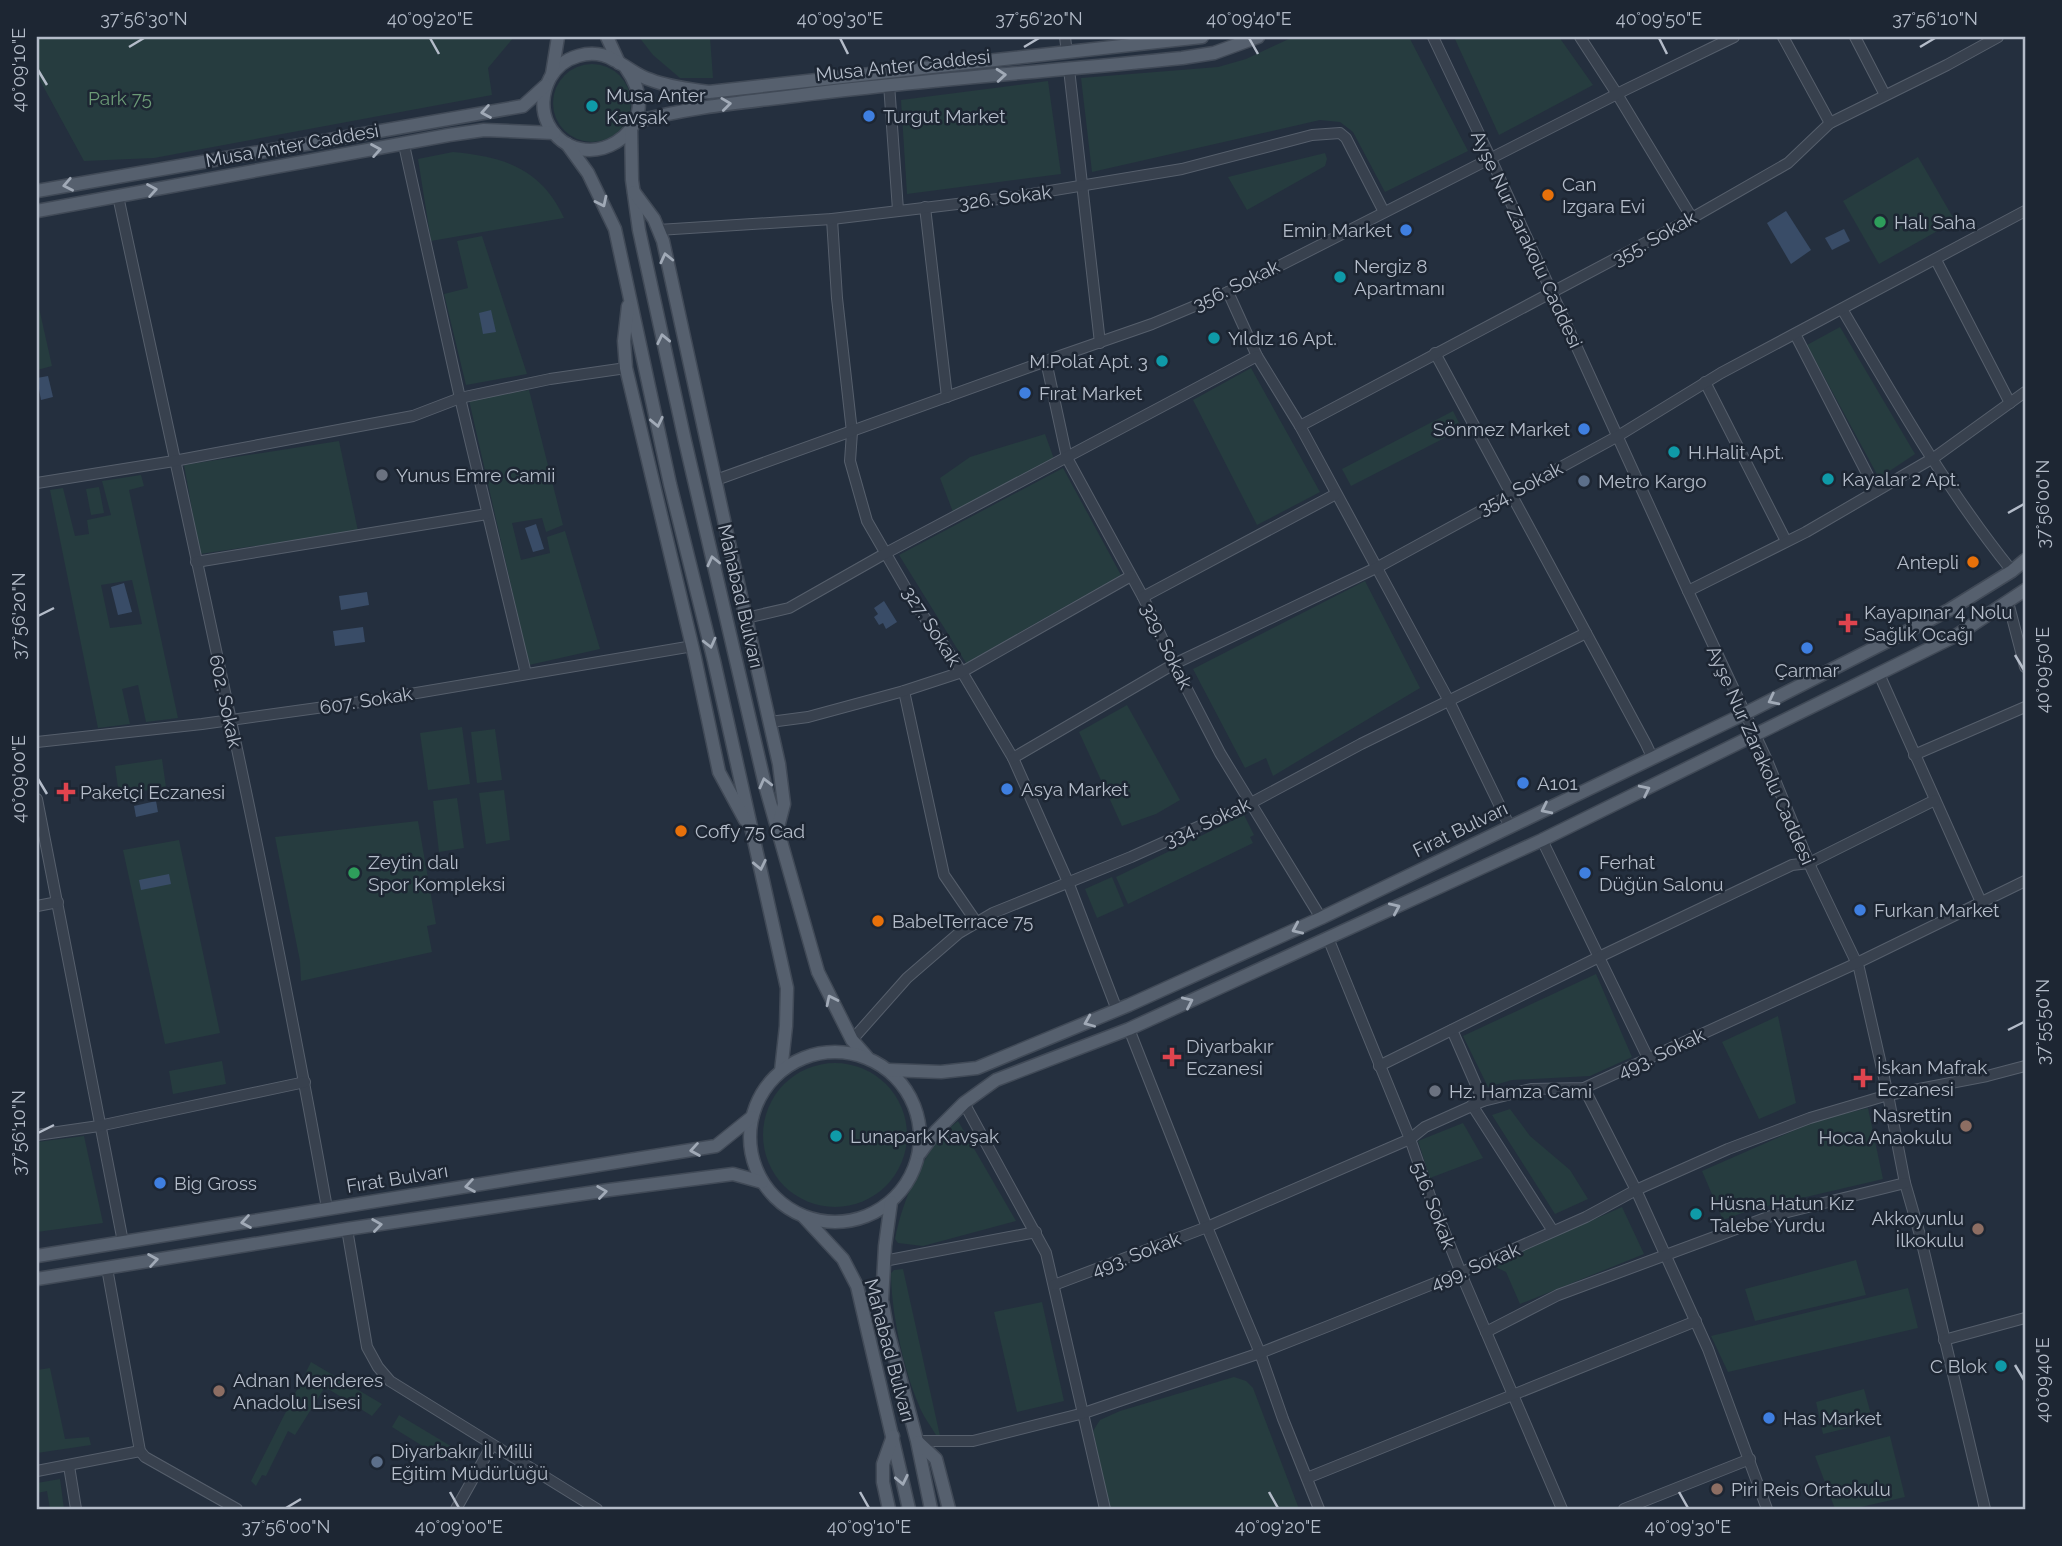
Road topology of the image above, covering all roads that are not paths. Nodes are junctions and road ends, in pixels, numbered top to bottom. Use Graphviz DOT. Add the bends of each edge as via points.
graph roads {
  1 [pos="558,37"];
  2 [pos="607,37"];
  3 [pos="1065,37"];
  4 [pos="1202,37"];
  5 [pos="1258,37"];
  6 [pos="1433,37"];
  7 [pos="1580,37"];
  8 [pos="1734,37"];
  9 [pos="1783,37"];
  10 [pos="1855,37"];
  11 [pos="1998,37"];
  12 [pos="1067,53"];
  13 [pos="622,66"];
  14 [pos="1069,69"];
  15 [pos="549,80"];
  16 [pos="889,84"];
  17 [pos="1618,94"];
  18 [pos="1885,96"];
  19 [pos="1830,123"];
  20 [pos="633,125"];
  21 [pos="554,133"];
  22 [pos="566,144"];
  23 [pos="404,145"];
  24 [pos="1492,159"];
  25 [pos="1084,187"];
  26 [pos="37,191"];
  27 [pos="633,191"];
  28 [pos="118,196"];
  29 [pos="925,207"];
  30 [pos="898,210"];
  31 [pos="37,211"];
  32 [pos="2025,211"];
  33 [pos="1384,212"];
  34 [pos="1692,218"];
  35 [pos="832,219"];
  36 [pos="659,230"];
  37 [pos="1936,260"];
  38 [pos="1552,291"];
  39 [pos="1228,292"];
  40 [pos="630,296"];
  41 [pos="1842,309"];
  42 [pos="1795,334"];
  43 [pos="1100,343"];
  44 [pos="1435,353"];
  45 [pos="1257,356"];
  46 [pos="1046,361"];
  47 [pos="626,368"];
  48 [pos="1705,382"];
  49 [pos="2025,392"];
  50 [pos="947,397"];
  51 [pos="460,398"];
  52 [pos="2010,403"];
  53 [pos="1300,426"];
  54 [pos="852,432"];
  55 [pos="1618,436"];
  56 [pos="1068,458"];
  57 [pos="1931,459"];
  58 [pos="174,461"];
  59 [pos="716,480"];
  60 [pos="37,484"];
  61 [pos="1876,491"];
  62 [pos="1510,493"];
  63 [pos="1336,494"];
  64 [pos="487,514"];
  65 [pos="1786,541"];
  66 [pos="886,552"];
  67 [pos="2025,560"];
  68 [pos="196,562"];
  69 [pos="1378,567"];
  70 [pos="2012,571"];
  71 [pos="1132,576"];
  72 [pos="2025,590"];
  73 [pos="1688,592"];
  74 [pos="1143,597"];
  75 [pos="2008,602"];
  76 [pos="746,618"];
  77 [pos="1586,633"];
  78 [pos="692,646"];
  79 [pos="1174,664"];
  80 [pos="2025,667"];
  81 [pos="962,672"];
  82 [pos="526,674"];
  83 [pos="1879,674"];
  84 [pos="904,691"];
  85 [pos="1450,701"];
  86 [pos="2025,707"];
  87 [pos="1744,714"];
  88 [pos="231,719"];
  89 [pos="770,722"];
  90 [pos="1755,736"];
  91 [pos="37,742"];
  92 [pos="1914,755"];
  93 [pos="1013,758"];
  94 [pos="1653,758"];
  95 [pos="37,799"];
  96 [pos="1935,800"];
  97 [pos="1251,803"];
  98 [pos="778,827"];
  99 [pos="1510,827"];
  100 [pos="753,835"];
  101 [pos="1542,840"];
  102 [pos="1809,863"];
  103 [pos="2025,881"];
  104 [pos="1068,882"];
  105 [pos="58,902"];
  106 [pos="1982,902"];
  107 [pos="37,906"];
  108 [pos="1321,918"];
  109 [pos="977,923"];
  110 [pos="1328,938"];
  111 [pos="1599,957"];
  112 [pos="1857,963"];
  113 [pos="1117,1010"];
  114 [pos="1129,1029"];
  115 [pos="1452,1030"];
  116 [pos="852,1040"];
  117 [pos="867,1057"];
  118 [pos="1648,1058"];
  119 [pos="991,1062"];
  120 [pos="1379,1066"];
  121 [pos="2025,1066"];
  122 [pos="889,1070"];
  123 [pos="781,1071"];
  124 [pos="996,1080"];
  125 [pos="305,1082"];
  126 [pos="1584,1088"];
  127 [pos="1888,1095"];
  128 [pos="1483,1101"];
  129 [pos="964,1103"];
  130 [pos="1472,1105"];
  131 [pos="752,1116"];
  132 [pos="99,1126"];
  133 [pos="37,1135"];
  134 [pos="1410,1139"];
  135 [pos="920,1153"];
  136 [pos="762,1182"];
  137 [pos="1905,1183"];
  138 [pos="1636,1191"];
  139 [pos="891,1202"];
  140 [pos="327,1208"];
  141 [pos="803,1216"];
  142 [pos="1208,1227"];
  143 [pos="347,1229"];
  144 [pos="1553,1231"];
  145 [pos="1036,1232"];
  146 [pos="122,1242"];
  147 [pos="1666,1255"];
  148 [pos="37,1256"];
  149 [pos="884,1261"];
  150 [pos="107,1268"];
  151 [pos="1461,1273"];
  152 [pos="37,1279"];
  153 [pos="1054,1285"];
  154 [pos="2025,1318"];
  155 [pos="1696,1321"];
  156 [pos="1486,1332"];
  157 [pos="1944,1340"];
  158 [pos="1260,1353"];
  159 [pos="1513,1395"];
  160 [pos="1084,1413"];
  161 [pos="893,1436"];
  162 [pos="917,1441"];
  163 [pos="492,1445"];
  164 [pos="140,1451"];
  165 [pos="1749,1459"];
  166 [pos="69,1466"];
  167 [pos="37,1471"];
  168 [pos="1307,1478"];
  169 [pos="76,1509"];
  170 [pos="237,1509"];
  171 [pos="456,1509"];
  172 [pos="597,1509"];
  173 [pos="888,1509"];
  174 [pos="909,1509"];
  175 [pos="931,1509"];
  176 [pos="949,1509"];
  177 [pos="1105,1509"];
  178 [pos="1320,1509"];
  179 [pos="1562,1509"];
  180 [pos="1624,1509"];
  181 [pos="1767,1509"];
  182 [pos="1985,1509"];
  1 -- 15 [label="main road"];
  2 -- 13 [label="main road"];
  3 -- 12 [label="street"];
  4 -- 12 [label="main road, Musa Anter Caddesi"];
  5 -- 14 [label="main road, Musa Anter Caddesi" via="1214,54"];
  6 -- 24 [label="street, Ayşe Nur Zarakolu Caddesi"];
  7 -- 17 [label="street"];
  8 -- 17 [label="street, 356. Sokak"];
  9 -- 19 [label="street"];
  10 -- 18 [label="street"];
  11 -- 18 [label="street, 355. Sokak"];
  12 -- 13 [label="main road, Musa Anter Caddesi" via="709,92 652,81"];
  13 -- 15 [label="main road" via="601,55 587,54 561,64"];
  13 -- 20 [label="main road" via="638,91"];
  16 -- 14 [label="main road, Musa Anter Caddesi, one-way"];
  14 -- 25 [label="street"];
  15 -- 21 [label="main road" via="543,110"];
  15 -- 26 [label="main road, Musa Anter Caddesi, one-way" via="523,106"];
  20 -- 16 [label="main road, Musa Anter Caddesi, one-way" via="711,106"];
  16 -- 30 [label="street"];
  17 -- 24 [label="street, 356. Sokak"];
  17 -- 34 [label="street"];
  18 -- 19 [label="street, 355. Sokak"];
  19 -- 34 [label="street, 355. Sokak" via="1788,163"];
  20 -- 22 [label="main road" via="613,145 598,150"];
  20 -- 27 [label="main road, Mahabad Bulvarı"];
  21 -- 22 [label="main road"];
  21 -- 23 [label="main road, Musa Anter Caddesi" via="484,130"];
  22 -- 40 [label="main road, one-way" via="588,173 615,229"];
  28 -- 23 [label="main road, Musa Anter Caddesi, one-way"];
  23 -- 51 [label="street"];
  24 -- 33 [label="street, 356. Sokak"];
  24 -- 38 [label="street, Ayşe Nur Zarakolu Caddesi"];
  25 -- 29 [label="street, 326. Sokak"];
  25 -- 33 [label="street, 326. Sokak" via="1186,168 1312,135 1340,134"];
  25 -- 43 [label="street"];
  27 -- 36 [label="main road"];
  98 -- 27 [label="main road, Mahabad Bulvarı, one-way" via="685,441"];
  28 -- 31 [label="main road, Musa Anter Caddesi"];
  28 -- 58 [label="street, 602. Sokak"];
  29 -- 30 [label="street, 326. Sokak"];
  29 -- 50 [label="street"];
  30 -- 35 [label="street, 326. Sokak"];
  32 -- 37 [label="street, 354. Sokak"];
  33 -- 39 [label="street, 356. Sokak"];
  34 -- 38 [label="street, 355. Sokak"];
  35 -- 36 [label="street, 326. Sokak"];
  35 -- 54 [label="street, 327. Sokak"];
  59 -- 36 [label="main road, one-way"];
  37 -- 41 [label="street, 354. Sokak"];
  37 -- 52 [label="street"];
  38 -- 44 [label="street, 355. Sokak"];
  38 -- 55 [label="street, Ayşe Nur Zarakolu Caddesi"];
  39 -- 43 [label="street, 356. Sokak"];
  39 -- 45 [label="street"];
  40 -- 47 [label="main road"];
  40 -- 100 [label="main road, one-way"];
  41 -- 42 [label="street, 354. Sokak"];
  41 -- 57 [label="street"];
  42 -- 48 [label="street, 354. Sokak"];
  42 -- 61 [label="street"];
  43 -- 46 [label="street, 356. Sokak"];
  44 -- 53 [label="street, 355. Sokak"];
  44 -- 62 [label="street"];
  45 -- 53 [label="street"];
  45 -- 56 [label="street"];
  46 -- 50 [label="street, 356. Sokak"];
  46 -- 56 [label="street, 329. Sokak"];
  47 -- 51 [label="street"];
  47 -- 78 [label="main road"];
  48 -- 55 [label="street, 354. Sokak"];
  48 -- 65 [label="street"];
  49 -- 52 [label="street"];
  50 -- 54 [label="street, 356. Sokak"];
  51 -- 58 [label="street" via="413,416"];
  51 -- 64 [label="street"];
  52 -- 57 [label="street"];
  53 -- 63 [label="street"];
  54 -- 59 [label="street, 356. Sokak"];
  54 -- 66 [label="street, 327. Sokak" via="850,461 858,493 867,521"];
  55 -- 62 [label="street, 354. Sokak"];
  55 -- 73 [label="street, Ayşe Nur Zarakolu Caddesi"];
  56 -- 66 [label="street"];
  56 -- 71 [label="street, 329. Sokak"];
  57 -- 61 [label="street"];
  57 -- 70 [label="street"];
  58 -- 60 [label="street"];
  58 -- 68 [label="street, 602. Sokak"];
  59 -- 76 [label="main road"];
  61 -- 65 [label="street"];
  62 -- 69 [label="street, 354. Sokak"];
  62 -- 77 [label="street"];
  63 -- 69 [label="street"];
  63 -- 74 [label="street"];
  64 -- 68 [label="street"];
  64 -- 82 [label="street"];
  65 -- 73 [label="street"];
  66 -- 76 [label="street" via="789,608"];
  66 -- 81 [label="street, 327. Sokak"];
  67 -- 70 [label="main road, Fırat Bulvarı"];
  68 -- 88 [label="street, 602. Sokak"];
  69 -- 79 [label="street, 354. Sokak"];
  69 -- 85 [label="street"];
  70 -- 87 [label="main road, Fırat Bulvarı, one-way" via="1949,610"];
  71 -- 74 [label="street, 329. Sokak"];
  71 -- 81 [label="street"];
  72 -- 75 [label="main road"];
  73 -- 87 [label="street, Ayşe Nur Zarakolu Caddesi"];
  74 -- 79 [label="street, 329. Sokak"];
  75 -- 80 [label="street"];
  75 -- 83 [label="main road"];
  76 -- 89 [label="main road"];
  77 -- 85 [label="street, 334. Sokak"];
  77 -- 94 [label="street"];
  78 -- 82 [label="street, 607. Sokak"];
  78 -- 100 [label="main road" via="719,772"];
  79 -- 93 [label="street, 354. Sokak"];
  79 -- 97 [label="street, 329. Sokak"];
  81 -- 84 [label="street"];
  81 -- 93 [label="street, 327. Sokak"];
  82 -- 88 [label="street, 607. Sokak"];
  83 -- 90 [label="main road"];
  83 -- 92 [label="street"];
  84 -- 89 [label="street" via="808,717"];
  84 -- 109 [label="street" via="944,875"];
  85 -- 97 [label="street, 334. Sokak"];
  85 -- 99 [label="street"];
  86 -- 92 [label="street"];
  87 -- 90 [label="street, Ayşe Nur Zarakolu Caddesi"];
  87 -- 94 [label="main road, Fırat Bulvarı"];
  88 -- 91 [label="street, 607. Sokak"];
  88 -- 125 [label="street, 602. Sokak"];
  89 -- 98 [label="main road" via="785,804"];
  101 -- 90 [label="main road, one-way"];
  90 -- 102 [label="street, Ayşe Nur Zarakolu Caddesi"];
  92 -- 96 [label="street"];
  93 -- 104 [label="street, 327. Sokak"];
  94 -- 99 [label="main road, Fırat Bulvarı, one-way"];
  95 -- 105 [label="street"];
  96 -- 102 [label="street"];
  96 -- 106 [label="street"];
  97 -- 104 [label="street, 334. Sokak"];
  97 -- 108 [label="street, 329. Sokak"];
  116 -- 98 [label="main road, Mahabad Bulvarı, one-way" via="818,972"];
  99 -- 108 [label="main road, Fırat Bulvarı"];
  100 -- 123 [label="main road, one-way" via="787,988"];
  110 -- 101 [label="main road, one-way"];
  101 -- 111 [label="street"];
  102 -- 111 [label="street" via="1792,864"];
  102 -- 112 [label="street, Ayşe Nur Zarakolu Caddesi"];
  103 -- 106 [label="street, 493. Sokak"];
  104 -- 109 [label="street, 334. Sokak"];
  104 -- 113 [label="street, 327. Sokak"];
  105 -- 107 [label="street"];
  105 -- 132 [label="street"];
  106 -- 112 [label="street, 493. Sokak"];
  108 -- 113 [label="main road, Fırat Bulvarı, one-way"];
  109 -- 116 [label="street, 334. Sokak" via="958,933 907,978"];
  114 -- 110 [label="main road, one-way"];
  110 -- 120 [label="street, 516. Sokak"];
  111 -- 115 [label="street"];
  111 -- 118 [label="street"];
  112 -- 118 [label="street, 493. Sokak"];
  112 -- 127 [label="street, Ayşe Nur Zarakolu Caddesi"];
  113 -- 119 [label="main road, Fırat Bulvarı, one-way"];
  114 -- 124 [label="main road"];
  114 -- 142 [label="street"];
  115 -- 120 [label="street"];
  115 -- 128 [label="street"];
  116 -- 117 [label="main road, Mahabad Bulvarı"];
  117 -- 122 [label="main road"];
  117 -- 123 [label="main road" via="822,1052"];
  118 -- 126 [label="street, 493. Sokak"];
  119 -- 122 [label="main road, Fırat Bulvarı" via="941,1072"];
  119 -- 124 [label="main road" via="982,1074"];
  120 -- 134 [label="street, 516. Sokak"];
  121 -- 127 [label="street, 499. Sokak"];
  122 -- 135 [label="main road" via="912,1098 919,1116"];
  123 -- 131 [label="main road" via="763,1091"];
  124 -- 129 [label="main road"];
  125 -- 132 [label="street"];
  125 -- 140 [label="street, 602. Sokak"];
  126 -- 128 [label="street, 493. Sokak" via="1531,1089"];
  126 -- 138 [label="street"];
  127 -- 137 [label="street, Ayşe Nur Zarakolu Caddesi"];
  127 -- 138 [label="street, 499. Sokak" via="1728,1149"];
  128 -- 130 [label="street, 493. Sokak"];
  129 -- 135 [label="main road"];
  129 -- 145 [label="street"];
  130 -- 134 [label="street, 493. Sokak" via="1424,1127"];
  130 -- 144 [label="street"];
  131 -- 136 [label="main road" via="751,1150"];
  131 -- 140 [label="main road, Fırat Bulvarı, one-way" via="716,1146"];
  132 -- 133 [label="street"];
  132 -- 146 [label="street"];
  134 -- 142 [label="street, 493. Sokak"];
  134 -- 151 [label="street, 516. Sokak"];
  135 -- 139 [label="main road" via="904,1188"];
  136 -- 141 [label="main road" via="787,1208"];
  143 -- 136 [label="main road, one-way" via="733,1174"];
  137 -- 147 [label="street" via="1772,1216"];
  137 -- 157 [label="street, Ayşe Nur Zarakolu Caddesi"];
  138 -- 144 [label="street, 499. Sokak"];
  138 -- 147 [label="street"];
  139 -- 141 [label="main road" via="849,1222"];
  139 -- 149 [label="main road, Mahabad Bulvarı"];
  140 -- 146 [label="main road, Fırat Bulvarı, one-way"];
  141 -- 161 [label="main road, Mahabad Bulvarı" via="844,1259 857,1286"];
  142 -- 153 [label="street, 493. Sokak"];
  142 -- 158 [label="street"];
  150 -- 143 [label="main road, one-way"];
  143 -- 163 [label="street" via="368,1347 377,1367 390,1381"];
  144 -- 151 [label="street, 499. Sokak"];
  145 -- 149 [label="street"];
  145 -- 153 [label="street"];
  146 -- 148 [label="main road, Fırat Bulvarı"];
  147 -- 155 [label="street"];
  147 -- 156 [label="street" via="1558,1295"];
  149 -- 162 [label="main road, Mahabad Bulvarı" via="882,1300 887,1328"];
  150 -- 152 [label="main road"];
  150 -- 164 [label="street"];
  151 -- 156 [label="street, 516. Sokak"];
  151 -- 158 [label="street, 499. Sokak"];
  153 -- 160 [label="street"];
  154 -- 157 [label="street"];
  155 -- 159 [label="street"];
  155 -- 165 [label="street"];
  156 -- 159 [label="street, 516. Sokak"];
  157 -- 182 [label="street, Ayşe Nur Zarakolu Caddesi"];
  158 -- 160 [label="street, 499. Sokak"];
  158 -- 168 [label="street"];
  159 -- 168 [label="street"];
  159 -- 179 [label="street, 516. Sokak"];
  160 -- 162 [label="street, 499. Sokak" via="973,1441"];
  160 -- 177 [label="street"];
  161 -- 173 [label="main road" via="883,1464"];
  161 -- 174 [label="main road, Mahabad Bulvarı, one-way"];
  162 -- 175 [label="main road, Mahabad Bulvarı"];
  162 -- 176 [label="main road" via="936,1459"];
  163 -- 171 [label="street"];
  163 -- 172 [label="street"];
  164 -- 166 [label="street"];
  164 -- 170 [label="street"];
  165 -- 180 [label="street"];
  165 -- 181 [label="street"];
  166 -- 167 [label="street"];
  166 -- 169 [label="street"];
  168 -- 178 [label="street"];
}
